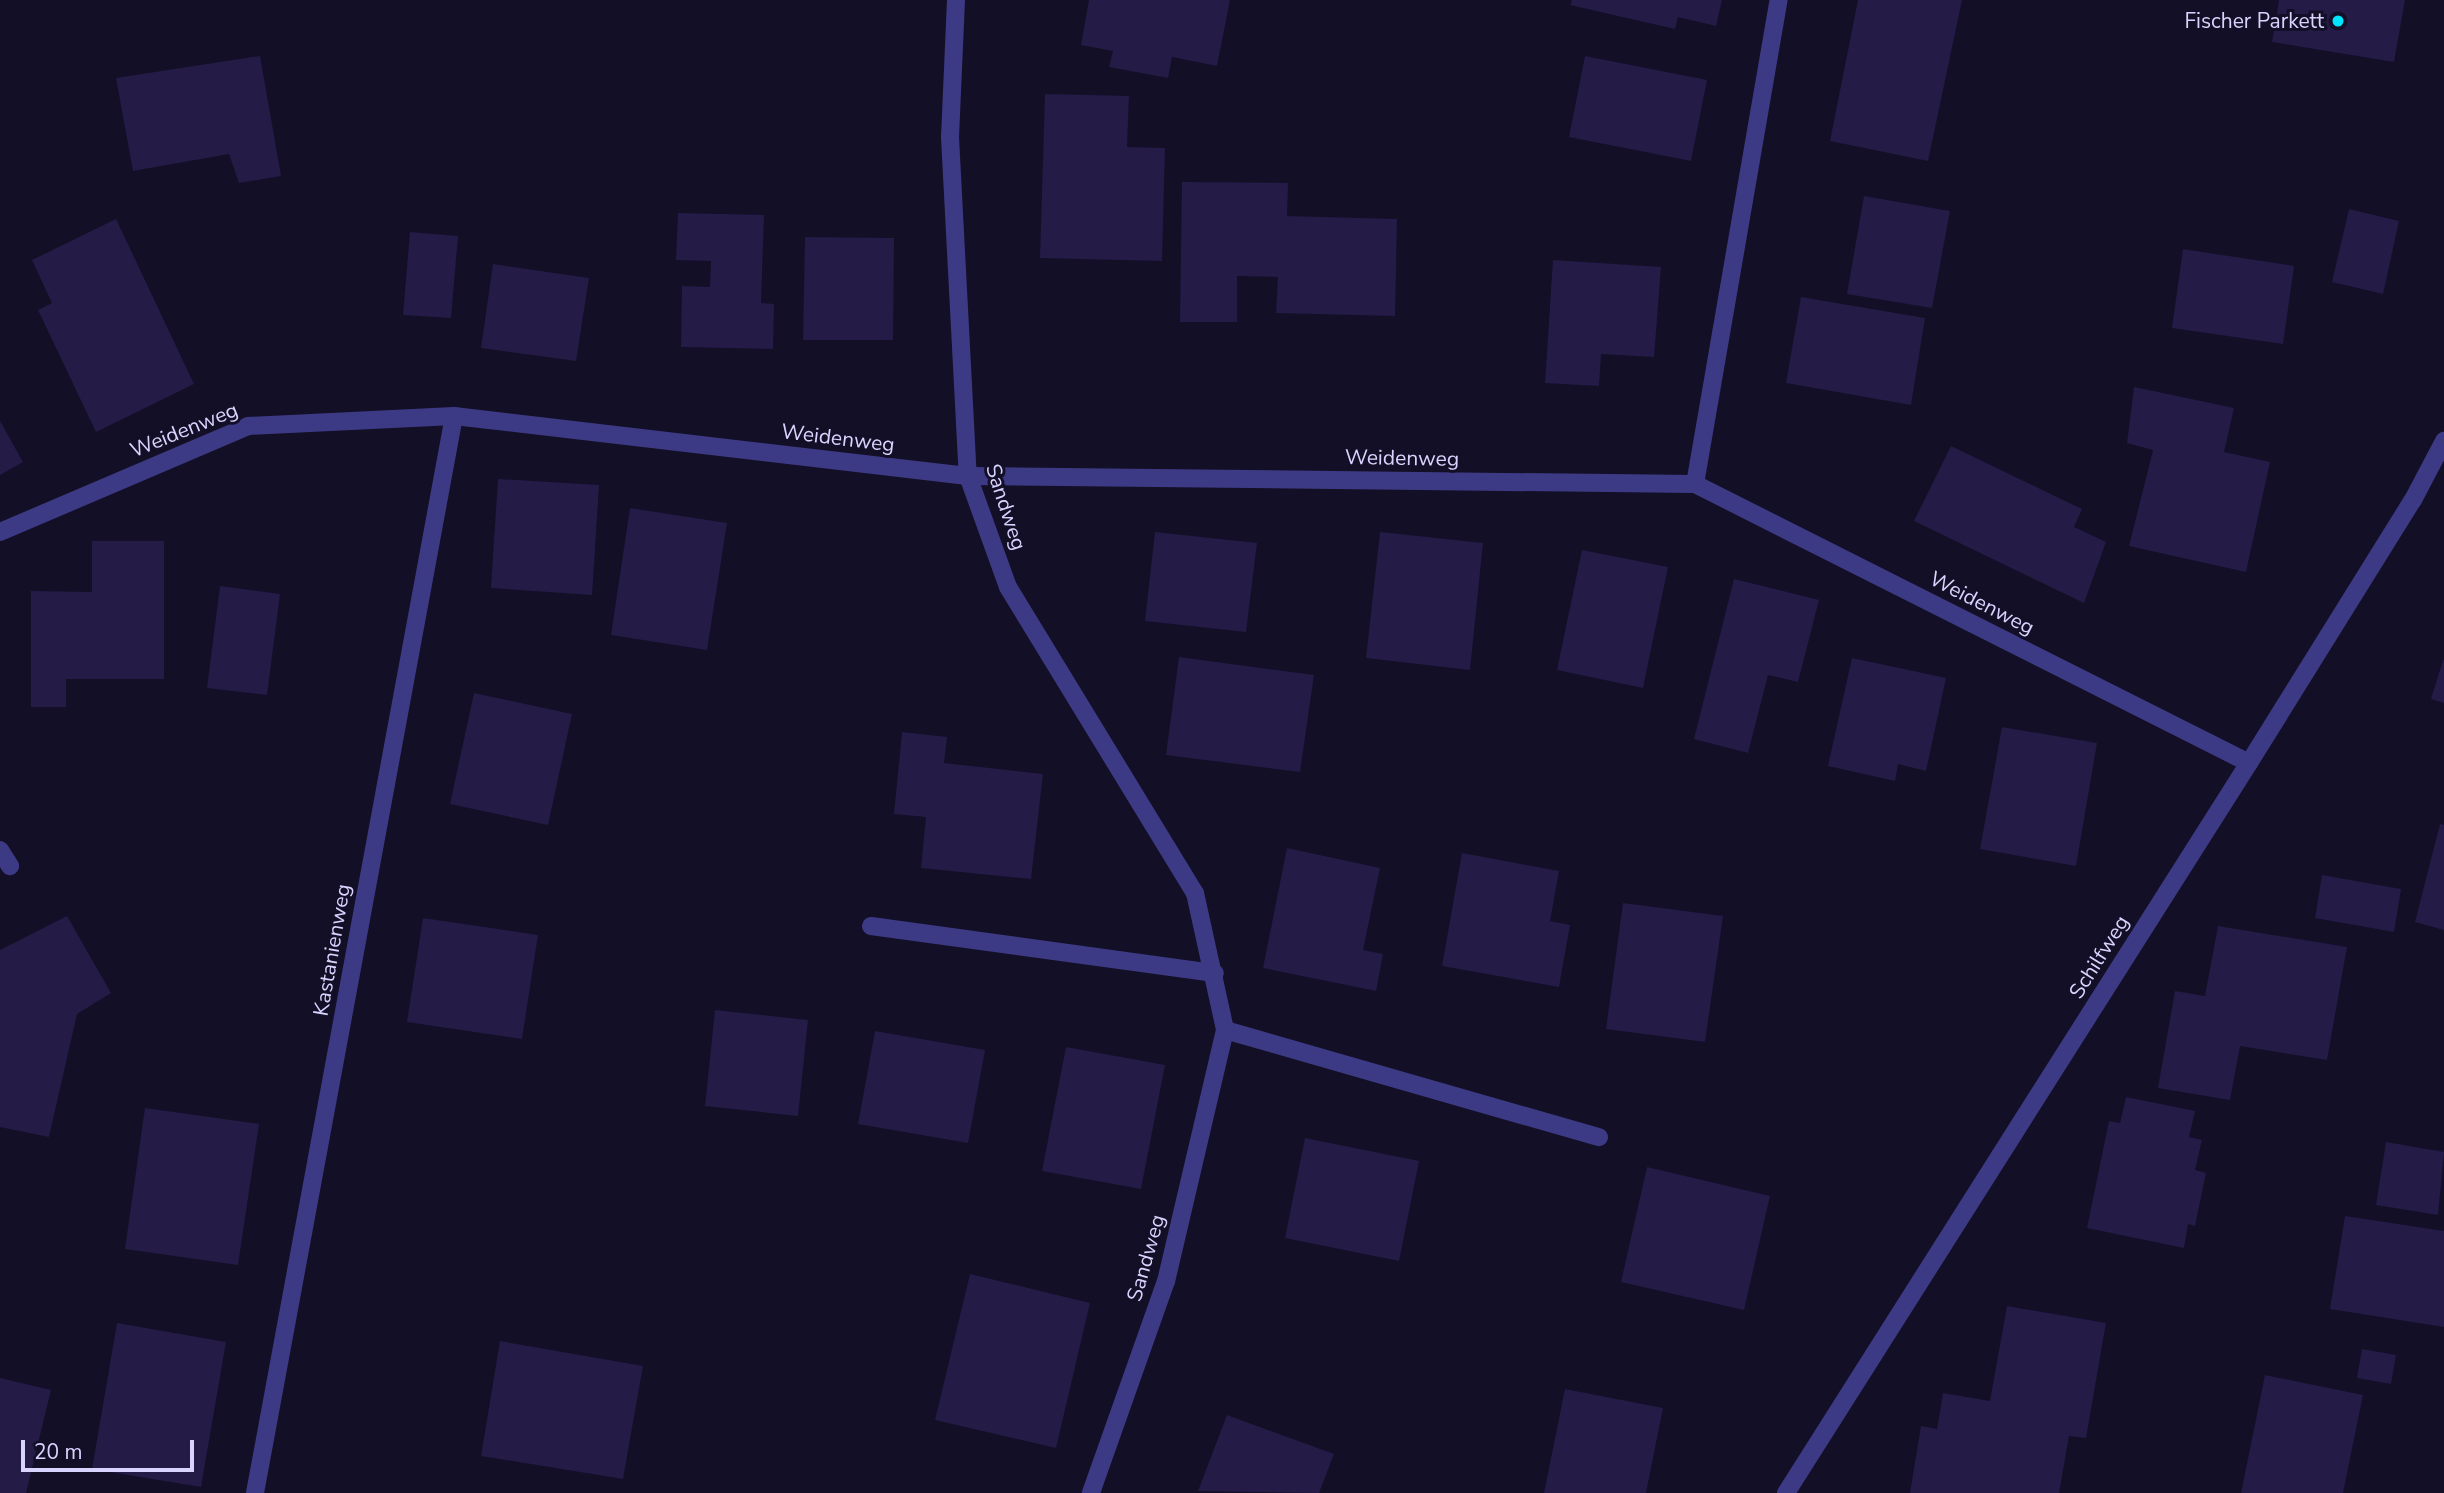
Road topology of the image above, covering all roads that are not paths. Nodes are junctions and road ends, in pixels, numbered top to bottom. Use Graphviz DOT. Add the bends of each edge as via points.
graph roads {
  1 [pos="957,0"];
  2 [pos="1779,0"];
  3 [pos="454,416"];
  4 [pos="2444,441"];
  5 [pos="968,475"];
  6 [pos="1695,484"];
  7 [pos="0,532"];
  8 [pos="2249,763"];
  9 [pos="0,850"];
  10 [pos="10,866"];
  11 [pos="871,926"];
  12 [pos="1215,973"];
  13 [pos="1225,1030"];
  14 [pos="1599,1137"];
  15 [pos="255,1493"];
  16 [pos="1091,1493"];
  17 [pos="1786,1493"];
  1 -- 5 [label="street, Sandweg" via="950,137"];
  2 -- 6 [label="street"];
  3 -- 5 [label="street, Weidenweg"];
  3 -- 7 [label="street, Weidenweg" via="248,426"];
  3 -- 15 [label="street, Kastanienweg"];
  4 -- 8 [label="street, Schilfweg" via="2413,500"];
  5 -- 6 [label="street, Weidenweg"];
  5 -- 12 [label="street, Sandweg" via="1009,587 1195,893"];
  6 -- 8 [label="street, Weidenweg"];
  8 -- 17 [label="street, Schilfweg"];
  9 -- 10 [label="street"];
  11 -- 12 [label="street"];
  12 -- 13 [label="street, Sandweg"];
  13 -- 14 [label="street"];
  13 -- 16 [label="street, Sandweg" via="1166,1280"];
}
